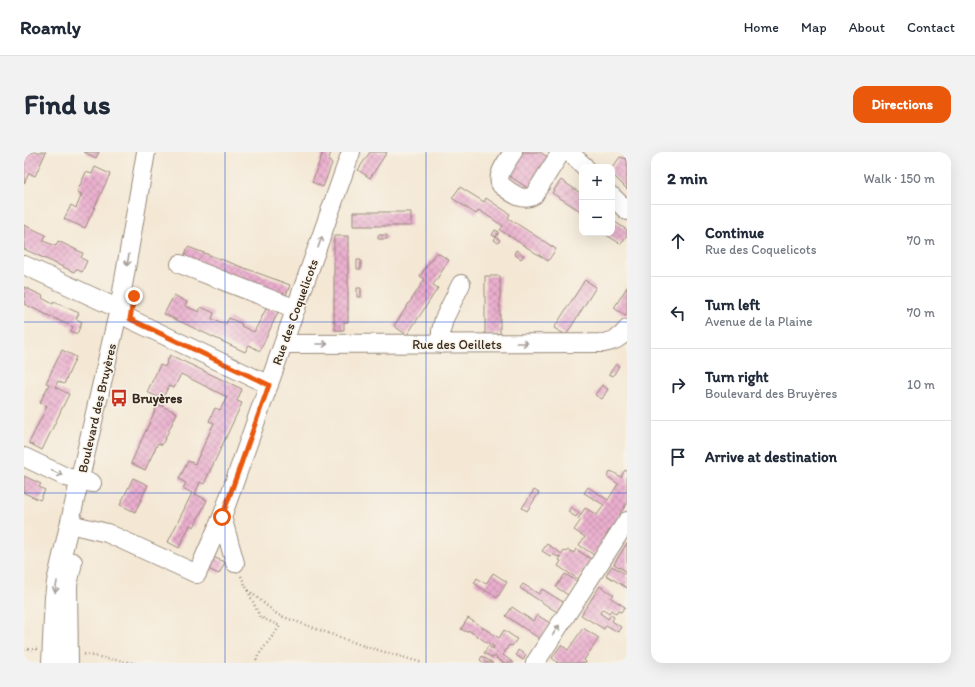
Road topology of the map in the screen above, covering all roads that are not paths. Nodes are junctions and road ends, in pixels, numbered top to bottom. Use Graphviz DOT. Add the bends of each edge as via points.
graph roads {
  1 [pos="146,152"];
  2 [pos="158,152"];
  3 [pos="351,152"];
  4 [pos="513,152"];
  5 [pos="561,152"];
  6 [pos="569,152"];
  7 [pos="582,164"];
  8 [pos="615,199"];
  9 [pos="627,211"];
  10 [pos="180,264"];
  11 [pos="24,265"];
  12 [pos="461,284"];
  13 [pos="296,309"];
  14 [pos="124,314"];
  15 [pos="627,329"];
  16 [pos="283,344"];
  17 [pos="441,344"];
  18 [pos="269,385"];
  19 [pos="24,457"];
  20 [pos="86,482"];
  21 [pos="222,517"];
  22 [pos="627,521"];
  23 [pos="76,525"];
  24 [pos="235,563"];
  25 [pos="51,663"];
  26 [pos="69,663"];
  27 [pos="535,663"];
  1 -- 14 [label="street, Boulevard des Bruyères, one-way"];
  2 -- 14 [label="street, Boulevard des Bruyères"];
  13 -- 3 [label="street, Rue des Coquelicots, one-way"];
  4 -- 5 [label="street" via="500,175 499,182 523,198 534,195"];
  6 -- 7 [label="street"];
  8 -- 9 [label="street"];
  10 -- 13 [label="street"];
  11 -- 14 [label="street"];
  12 -- 17 [label="street" via="444,319"];
  13 -- 16 [label="street, Rue des Coquelicots"];
  14 -- 18 [label="street"];
  14 -- 20 [label="street, Boulevard des Bruyères"];
  17 -- 15 [label="street, Rue des Oeillets, one-way" via="604,343 616,340"];
  16 -- 17 [label="street, Rue des Oeillets, one-way"];
  16 -- 18 [label="street, Rue des Coquelicots"];
  18 -- 21 [label="street, Rue des Coquelicots"];
  19 -- 20 [label="street, one-way" via="66,477"];
  20 -- 23 [label="street, Boulevard des Bruyères"];
  21 -- 23 [label="street, Rue des Coquelicots" via="198,574 107,533"];
  21 -- 24 [label="street"];
  27 -- 22 [label="street, one-way"];
  23 -- 25 [label="street, Boulevard des Bruyères, one-way" via="55,590"];
  23 -- 26 [label="street, Boulevard des Bruyères" via="68,585"];
}
